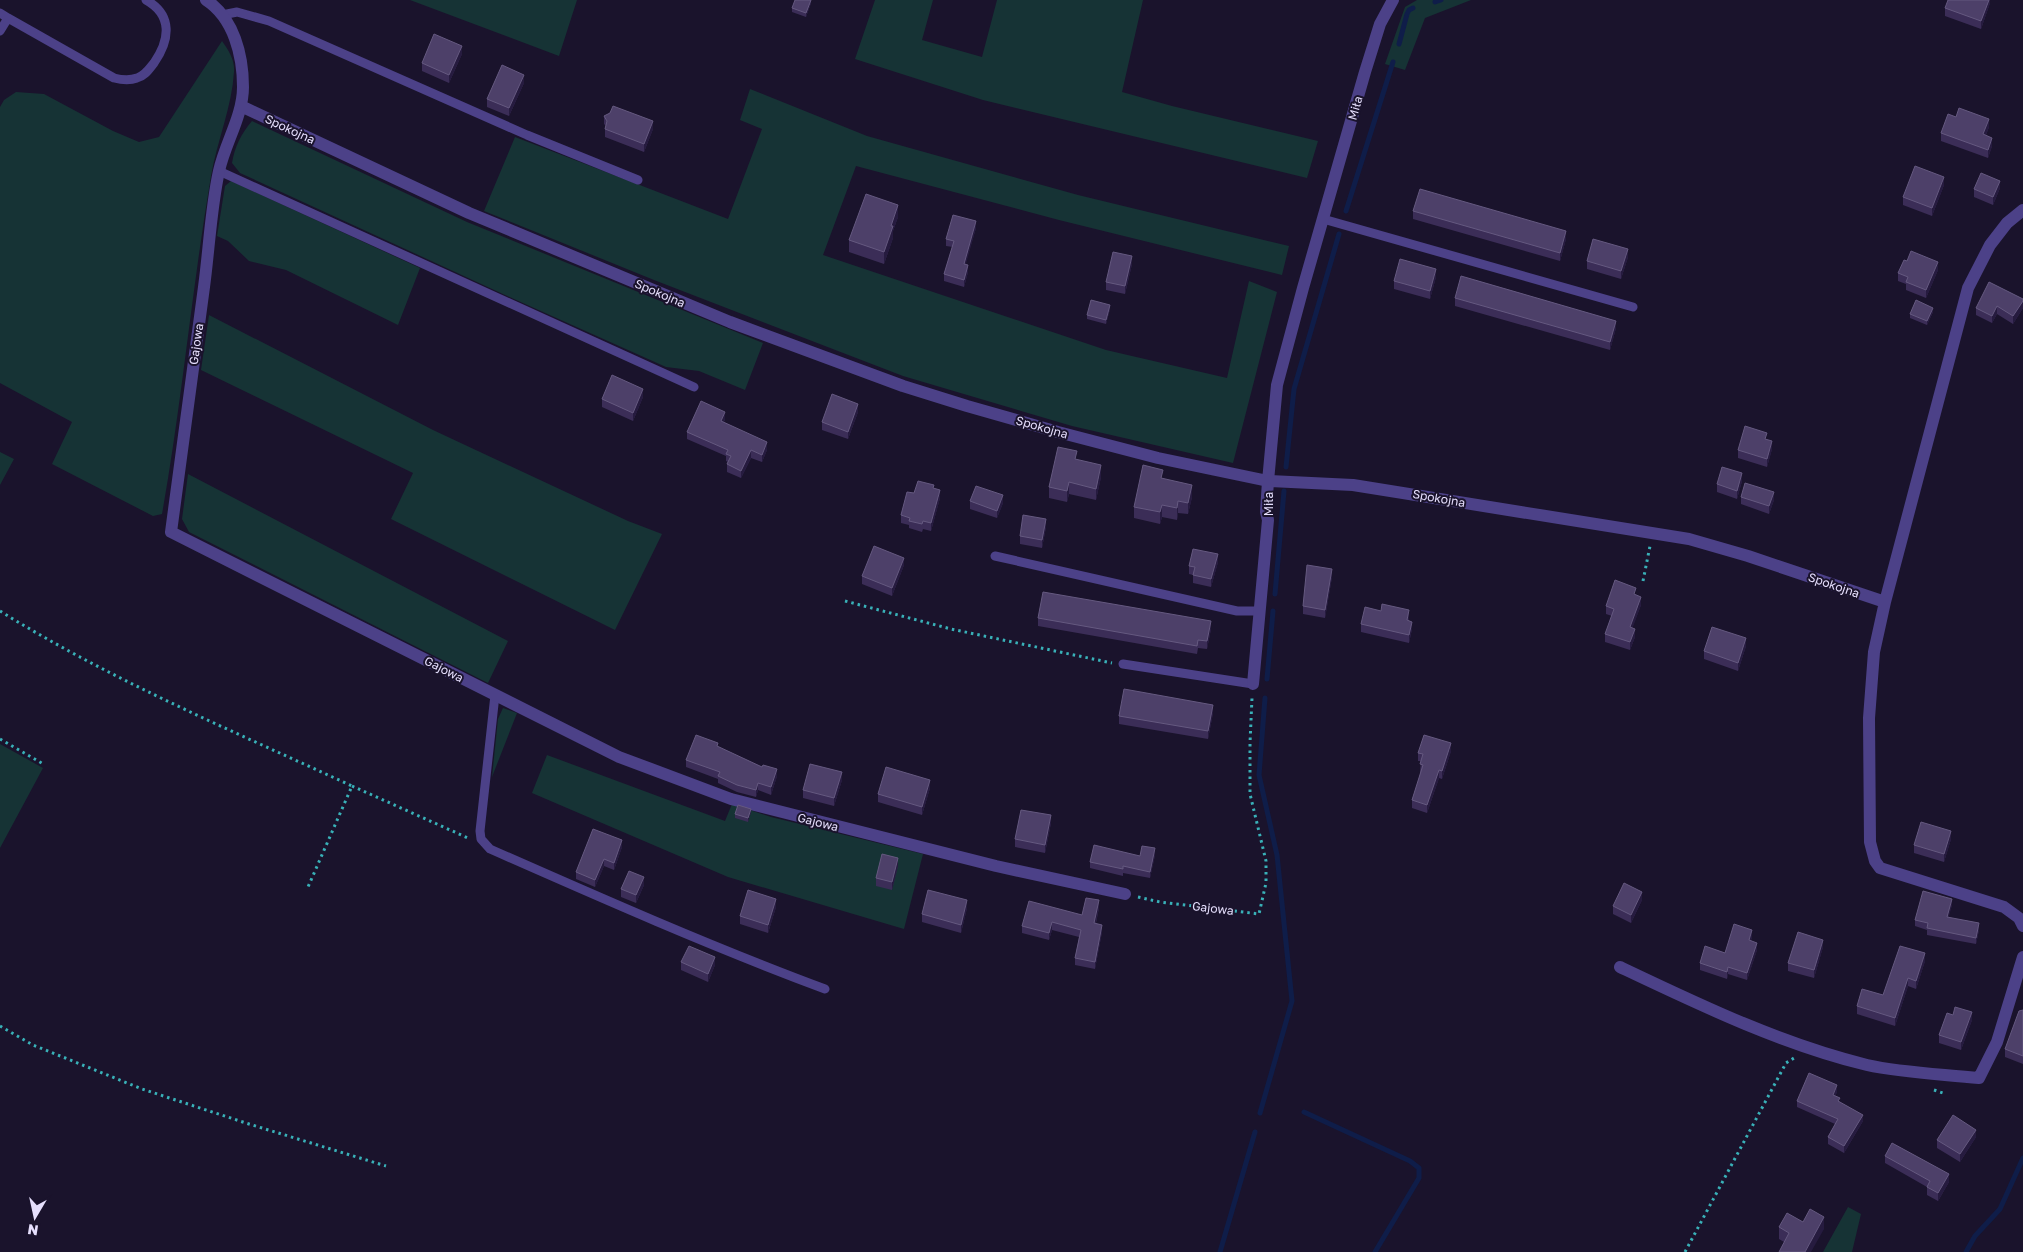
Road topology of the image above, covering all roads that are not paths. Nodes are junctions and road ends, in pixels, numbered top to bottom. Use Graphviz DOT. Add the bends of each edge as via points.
graph roads {
  1 [pos="146,0"];
  2 [pos="206,0"];
  3 [pos="1393,0"];
  4 [pos="4,15"];
  5 [pos="222,15"];
  6 [pos="0,31"];
  7 [pos="241,106"];
  8 [pos="219,171"];
  9 [pos="638,180"];
  10 [pos="2023,210"];
  11 [pos="1323,219"];
  12 [pos="1633,307"];
  13 [pos="694,387"];
  14 [pos="1268,481"];
  15 [pos="995,556"];
  16 [pos="1885,602"];
  17 [pos="1260,611"];
  18 [pos="1123,664"];
  19 [pos="1253,684"];
  20 [pos="495,695"];
  21 [pos="1125,894"];
  22 [pos="2023,926"];
  23 [pos="2023,957"];
  24 [pos="1620,967"];
  25 [pos="826,989"];
  1 -- 4 [label="lane" via="160,11 166,22 166,40 148,72 125,80 114,78"];
  2 -- 5 [label="street, Gajowa"];
  3 -- 11 [label="street, Miła" via="1380,24"];
  4 -- 6 [label="lane"];
  5 -- 7 [label="street, Gajowa" via="240,54 243,78"];
  5 -- 9 [label="lane" via="237,12 269,21 527,135"];
  7 -- 8 [label="street, Gajowa"];
  7 -- 14 [label="street, Spokojna" via="469,213 730,322 903,386 1158,458"];
  8 -- 13 [label="lane"];
  8 -- 20 [label="street, Gajowa" via="171,532"];
  10 -- 16 [label="street" via="1990,246 1968,288"];
  11 -- 12 [label="lane"];
  11 -- 14 [label="street, Miła" via="1277,384"];
  14 -- 16 [label="street, Spokojna" via="1353,484 1689,538"];
  14 -- 17 [label="street, Miła"];
  15 -- 17 [label="lane" via="1237,611"];
  16 -- 22 [label="street" via="1874,652 1869,718 1870,842 1875,861 1880,868 1894,873 2004,906 2019,918"];
  17 -- 19 [label="street, Miła"];
  18 -- 19 [label="lane"];
  20 -- 21 [label="street, Gajowa" via="620,757 731,799 996,866"];
  20 -- 25 [label="lane" via="480,831 490,848 752,962"];
  23 -- 24 [label="street" via="1997,1042 1980,1078 1868,1065 1833,1055 1696,1003"];
}
